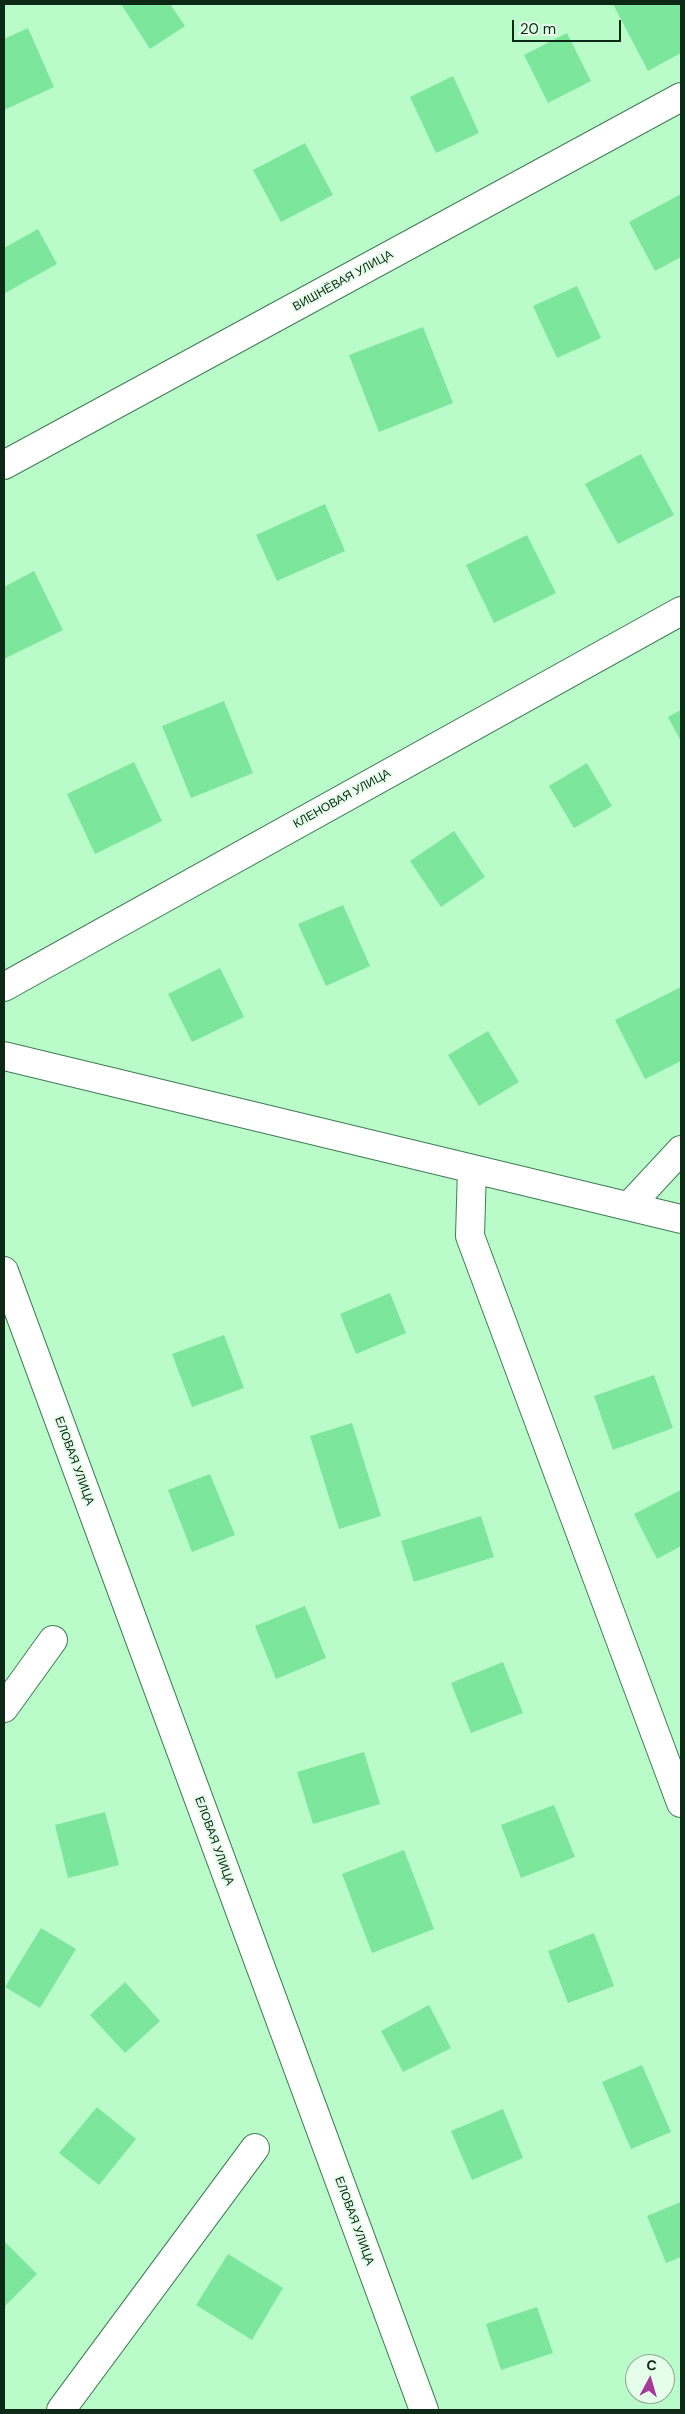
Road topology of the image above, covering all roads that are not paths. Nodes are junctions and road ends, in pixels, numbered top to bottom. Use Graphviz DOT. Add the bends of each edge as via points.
graph roads {
  1 [pos="681,97"];
  2 [pos="4,465"];
  3 [pos="681,611"];
  4 [pos="4,987"];
  5 [pos="4,1056"];
  6 [pos="681,1150"];
  7 [pos="472,1169"];
  8 [pos="629,1206"];
  9 [pos="681,1219"];
  10 [pos="4,1271"];
  11 [pos="53,1640"];
  12 [pos="4,1708"];
  13 [pos="681,1803"];
  14 [pos="255,2148"];
  15 [pos="61,2410"];
  16 [pos="424,2410"];
  1 -- 2 [label="street, ВИШНЁВАЯ УЛИЦА"];
  3 -- 4 [label="street, КЛЕНОВАЯ УЛИЦА"];
  5 -- 7 [label="street"];
  6 -- 8 [label="street"];
  7 -- 8 [label="street"];
  7 -- 13 [label="street" via="470,1236"];
  8 -- 9 [label="street"];
  10 -- 16 [label="street, ЕЛОВАЯ УЛИЦА"];
  11 -- 12 [label="street"];
  14 -- 15 [label="street"];
}
